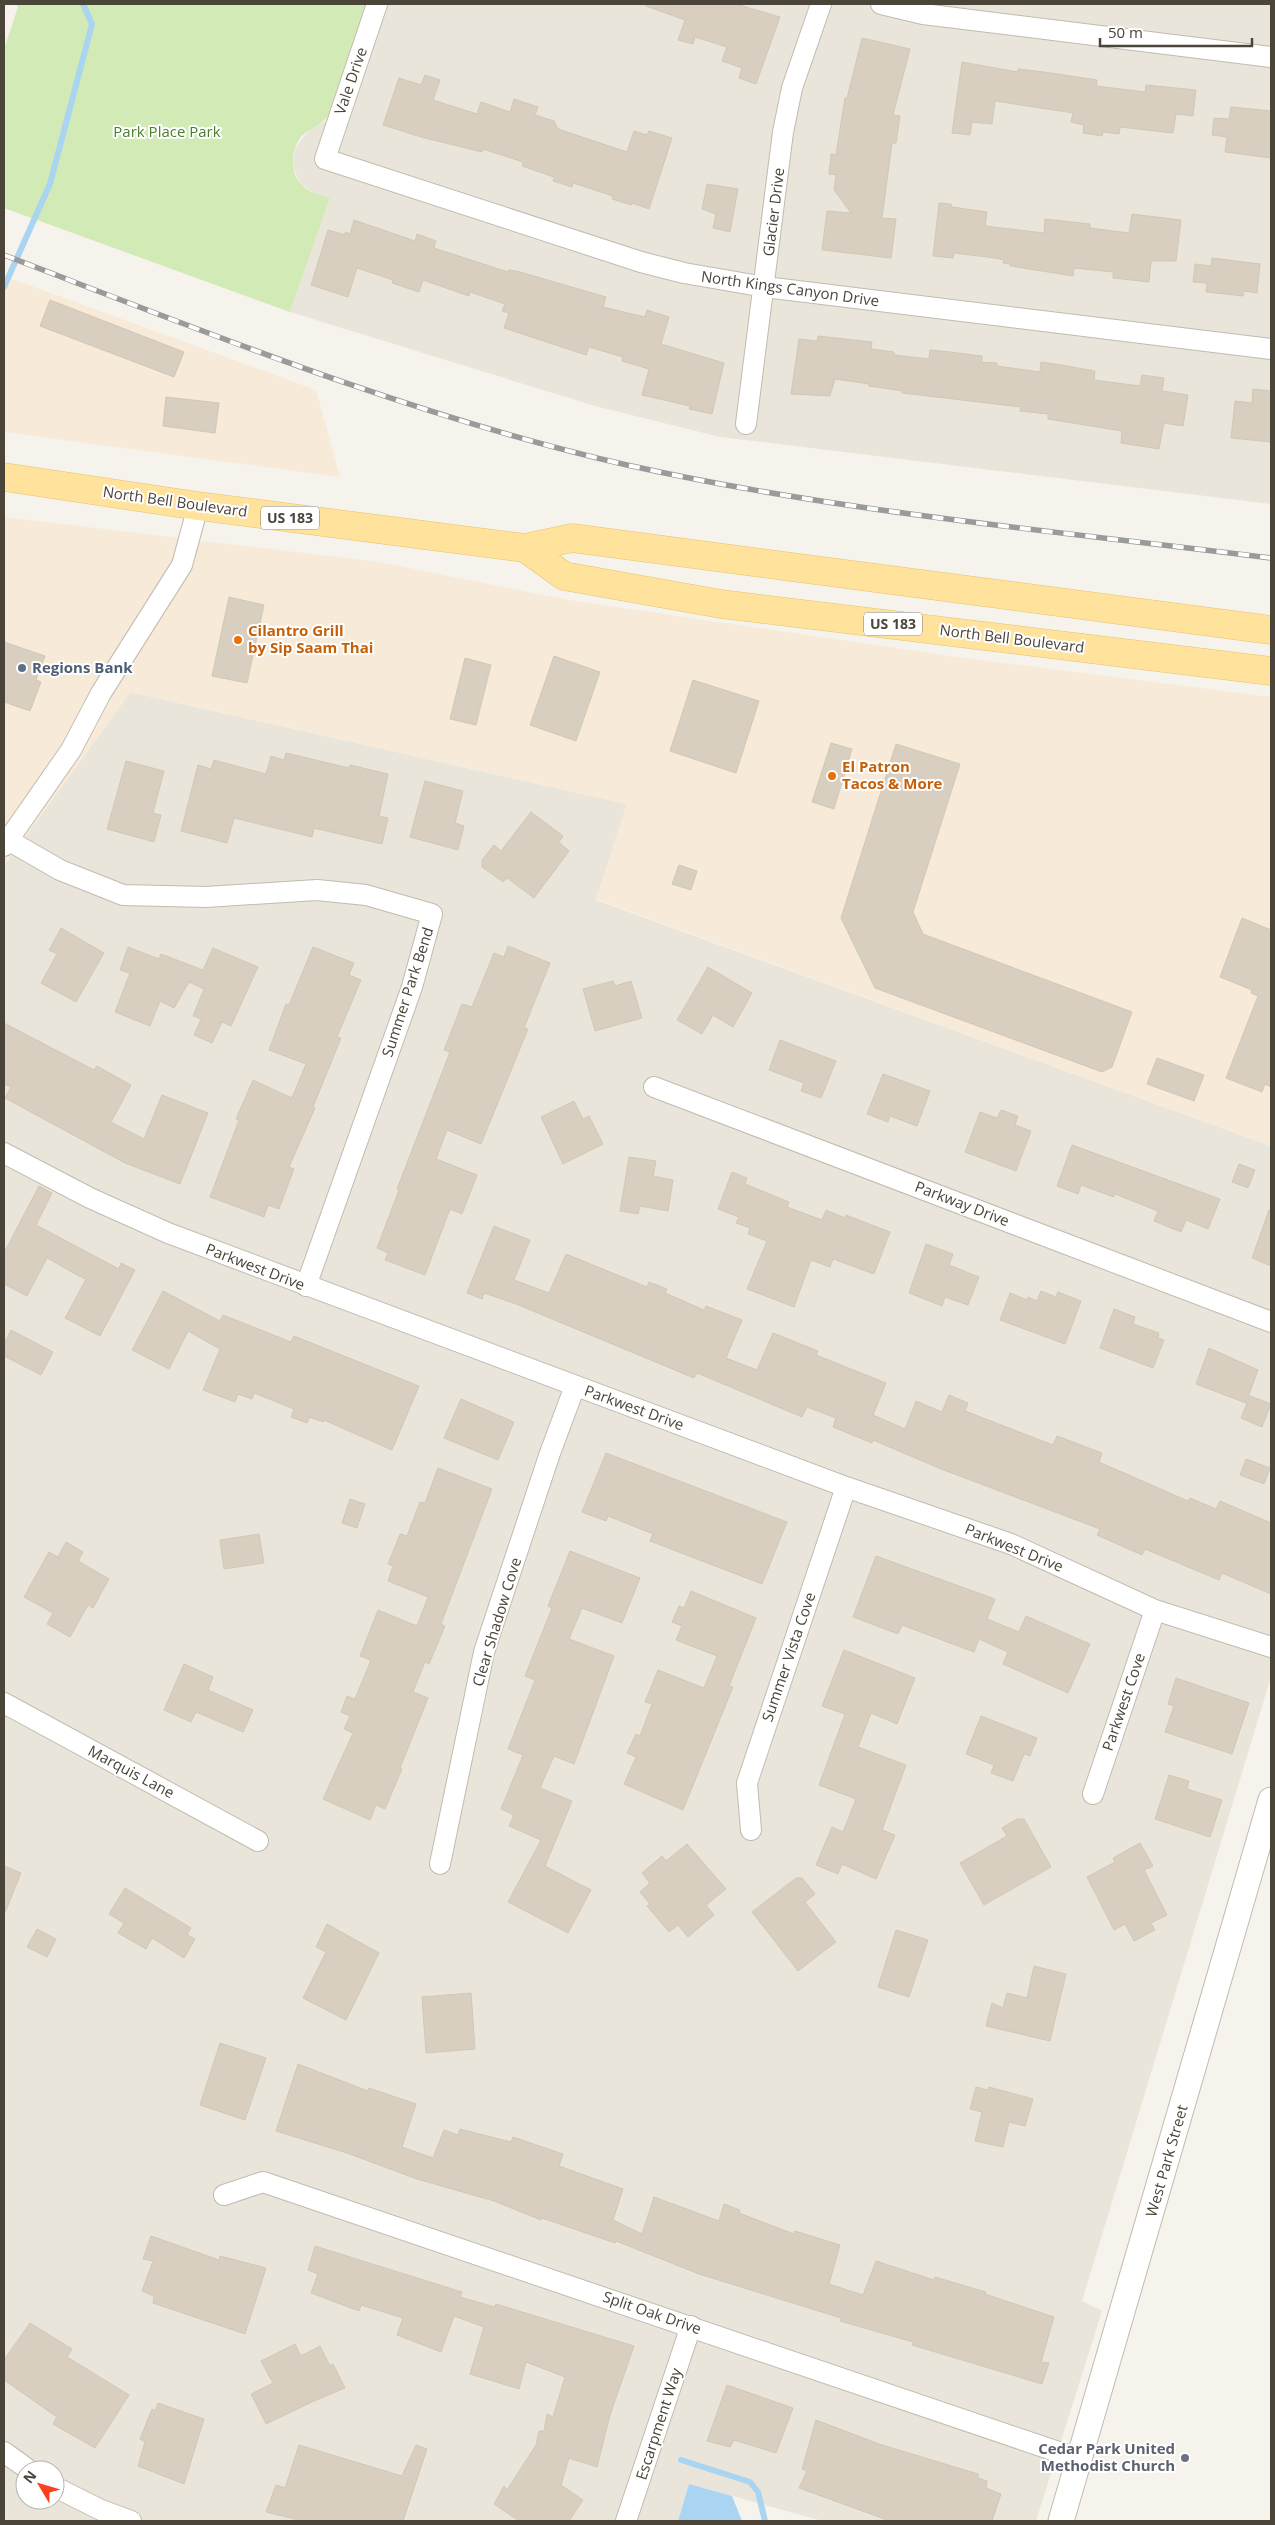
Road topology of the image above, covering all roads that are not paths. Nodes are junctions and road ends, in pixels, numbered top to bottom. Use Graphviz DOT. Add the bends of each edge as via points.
graph roads {
  1 [pos="377,4"];
  2 [pos="820,4"];
  3 [pos="881,4"];
  4 [pos="1271,58"];
  5 [pos="325,159"];
  6 [pos="765,287"];
  7 [pos="1271,349"];
  8 [pos="746,424"];
  9 [pos="4,477"];
  10 [pos="198,506"];
  11 [pos="525,548"];
  12 [pos="1271,630"];
  13 [pos="1271,671"];
  14 [pos="6,843"];
  15 [pos="654,1087"];
  16 [pos="4,1153"];
  17 [pos="306,1286"];
  18 [pos="1271,1322"];
  19 [pos="575,1386"];
  20 [pos="846,1487"];
  21 [pos="1155,1610"];
  22 [pos="1271,1647"];
  23 [pos="4,1704"];
  24 [pos="1093,1794"];
  25 [pos="1271,1800"];
  26 [pos="751,1830"];
  27 [pos="258,1841"];
  28 [pos="440,1864"];
  29 [pos="224,2195"];
  30 [pos="691,2326"];
  31 [pos="4,2452"];
  32 [pos="1079,2459"];
  33 [pos="15,2460"];
  34 [pos="65,2492"];
  35 [pos="131,2521"];
  36 [pos="626,2521"];
  37 [pos="1061,2521"];
  1 -- 5 [label="street, Vale Drive"];
  2 -- 6 [label="street, Glacier Drive" via="792,88 783,132"];
  3 -- 4 [label="street" via="922,14"];
  5 -- 6 [label="street, North Kings Canyon Drive" via="641,262 684,274"];
  6 -- 7 [label="street, North Kings Canyon Drive"];
  6 -- 8 [label="street, Glacier Drive"];
  9 -- 10 [label="main road, North Bell Boulevard / US 183"];
  10 -- 11 [label="main road, North Bell Boulevard / US 183"];
  10 -- 14 [label="street" via="182,565 101,693 70,750"];
  11 -- 12 [label="main road, North Bell Boulevard / US 183" via="572,538"];
  11 -- 13 [label="main road, North Bell Boulevard / US 183" via="564,576 658,594"];
  14 -- 17 [label="street, Summer Park Bend" via="60,870 123,895 206,897 317,890 366,895 432,914 412,987"];
  15 -- 18 [label="street, Parkway Drive"];
  16 -- 17 [label="street, Parkwest Drive" via="90,1198 168,1233"];
  17 -- 19 [label="street, Parkwest Drive"];
  19 -- 20 [label="street, Parkwest Drive"];
  19 -- 28 [label="street, Clear Shadow Cove" via="484,1652"];
  20 -- 21 [label="street, Parkwest Drive" via="1011,1544"];
  20 -- 26 [label="street, Summer Vista Cove" via="746,1783"];
  21 -- 22 [label="street, Parkwest Drive"];
  21 -- 24 [label="street, Parkwest Cove"];
  23 -- 27 [label="street, Marquis Lane"];
  25 -- 32 [label="street, West Park Street"];
  29 -- 30 [label="street, Split Oak Drive" via="263,2182"];
  30 -- 32 [label="street, Split Oak Drive"];
  30 -- 36 [label="street, Escarpment Way"];
  31 -- 33 [label="street"];
  32 -- 37 [label="street, West Park Street"];
  34 -- 35 [label="street"];
}
